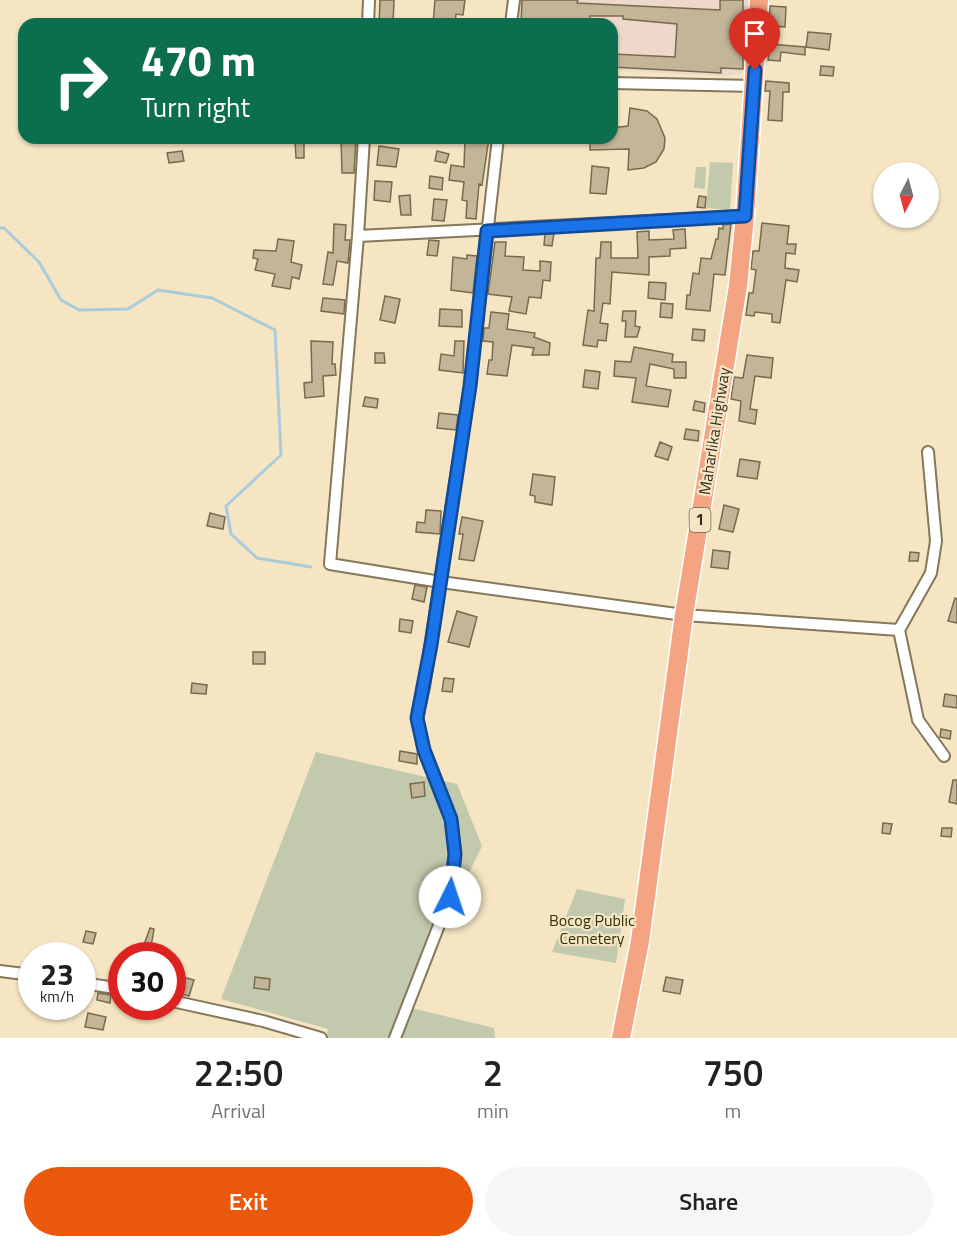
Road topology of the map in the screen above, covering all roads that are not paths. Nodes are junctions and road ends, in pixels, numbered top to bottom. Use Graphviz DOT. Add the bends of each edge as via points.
graph roads {
  1 [pos="369,0"];
  2 [pos="514,0"];
  3 [pos="759,0"];
  4 [pos="368,18"];
  5 [pos="512,18"];
  6 [pos="618,83"];
  7 [pos="754,86"];
  8 [pos="364,144"];
  9 [pos="497,144"];
  10 [pos="745,216"];
  11 [pos="487,231"];
  12 [pos="358,236"];
  13 [pos="928,452"];
  14 [pos="441,582"];
  15 [pos="684,615"];
  16 [pos="899,630"];
  17 [pos="944,756"];
  18 [pos="0,971"];
  19 [pos="18,973"];
  20 [pos="186,1004"];
  21 [pos="321,1038"];
  22 [pos="395,1038"];
  23 [pos="621,1038"];
  1 -- 4 [label="street"];
  2 -- 5 [label="street"];
  3 -- 7 [label="highway, Maharlika Highway / 1"];
  6 -- 7 [label="street"];
  7 -- 10 [label="highway, Maharlika Highway / 1"];
  8 -- 12 [label="street"];
  9 -- 11 [label="street"];
  10 -- 11 [label="street"];
  10 -- 15 [label="highway, Maharlika Highway / 1" via="730,338"];
  11 -- 12 [label="street"];
  11 -- 14 [label="street" via="470,386"];
  12 -- 14 [label="street" via="330,564"];
  13 -- 16 [label="street" via="936,541 931,573"];
  14 -- 15 [label="street"];
  14 -- 22 [label="street" via="417,718 430,769 451,819 455,854 450,897"];
  15 -- 16 [label="street"];
  15 -- 23 [label="highway, Maharlika Highway / 1" via="640,941"];
  16 -- 17 [label="street" via="918,720"];
  18 -- 19 [label="street"];
  20 -- 21 [label="street"];
}
